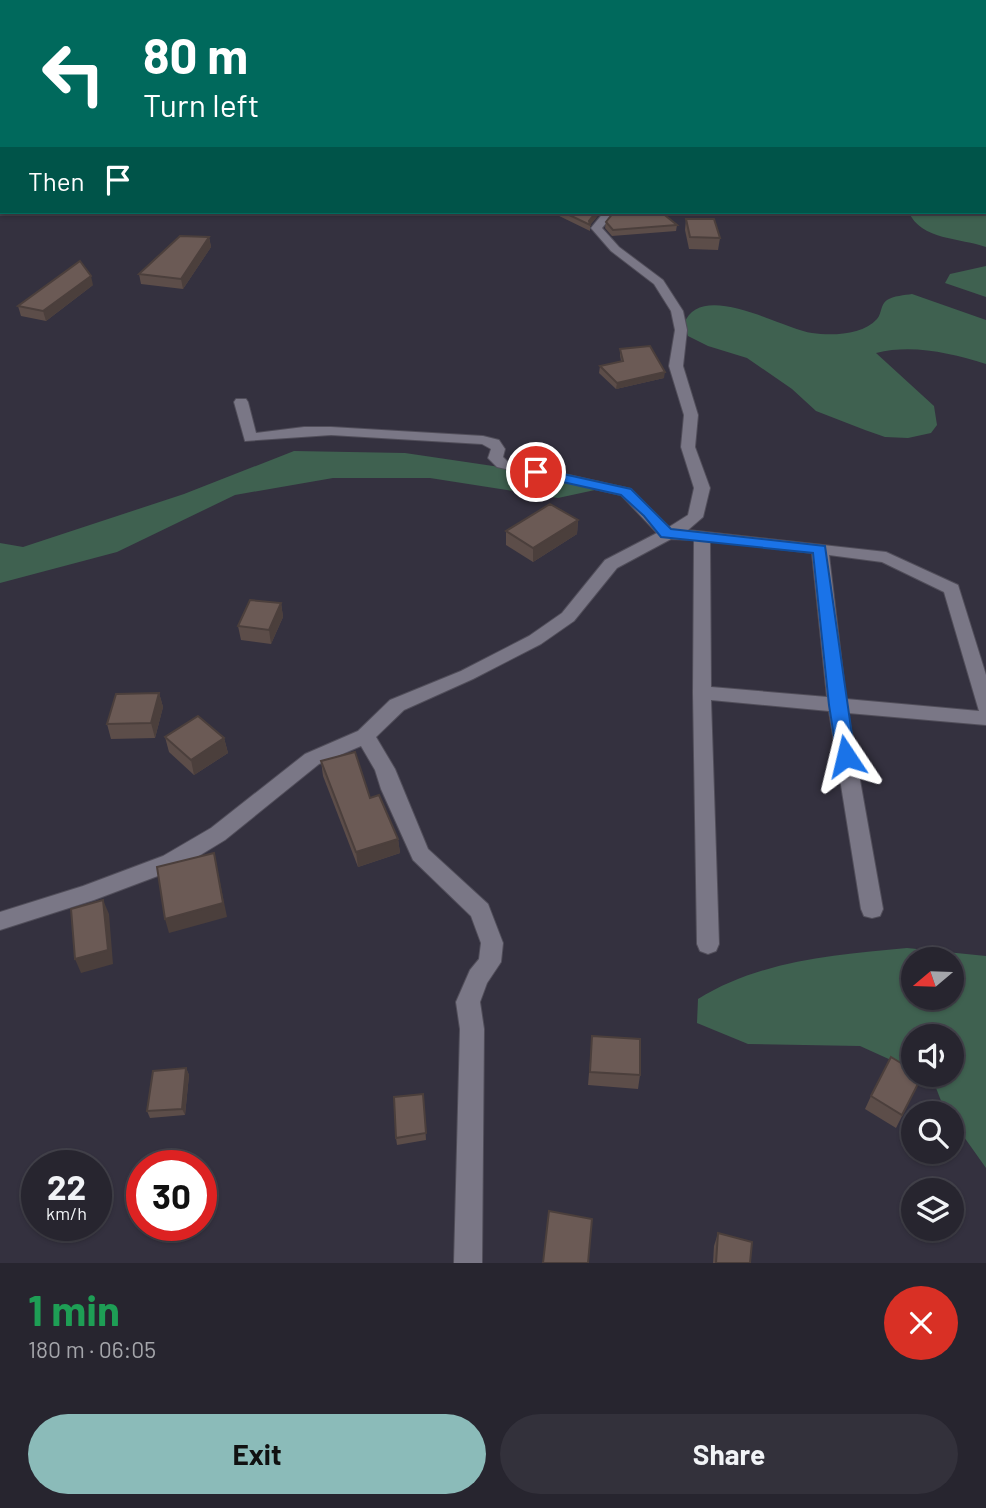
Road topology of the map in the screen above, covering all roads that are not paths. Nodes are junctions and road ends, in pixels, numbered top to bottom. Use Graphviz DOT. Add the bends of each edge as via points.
graph roads {
  1 [pos="608,214"];
  2 [pos="241,402"];
  3 [pos="667,534"];
  4 [pos="702,535"];
  5 [pos="820,550"];
  6 [pos="702,693"];
  7 [pos="837,705"];
  8 [pos="986,706"];
  9 [pos="986,718"];
  10 [pos="365,736"];
  11 [pos="872,908"];
  12 [pos="0,921"];
  13 [pos="708,944"];
  14 [pos="468,1263"];
  1 -- 3 [label="street" via="596,228 599,234 652,275 677,311 681,330 676,366 691,415 688,447 702,488 695,517"];
  2 -- 3 [label="street" via="250,438 256,439 331,431 494,443 498,449 495,458 502,464 626,492"];
  3 -- 4 [label="street"];
  3 -- 10 [label="street" via="611,564 568,617 535,640 397,705"];
  4 -- 5 [label="street"];
  4 -- 6 [label="street"];
  5 -- 7 [label="street"];
  5 -- 8 [label="street" via="886,557 952,589"];
  6 -- 7 [label="street"];
  6 -- 13 [label="street"];
  7 -- 9 [label="street"];
  7 -- 11 [label="street"];
  10 -- 12 [label="street" via="312,759 218,834 171,862"];
  10 -- 14 [label="street" via="385,769 420,854 480,911 492,943 490,962 468,1002 472,1029"];
}
